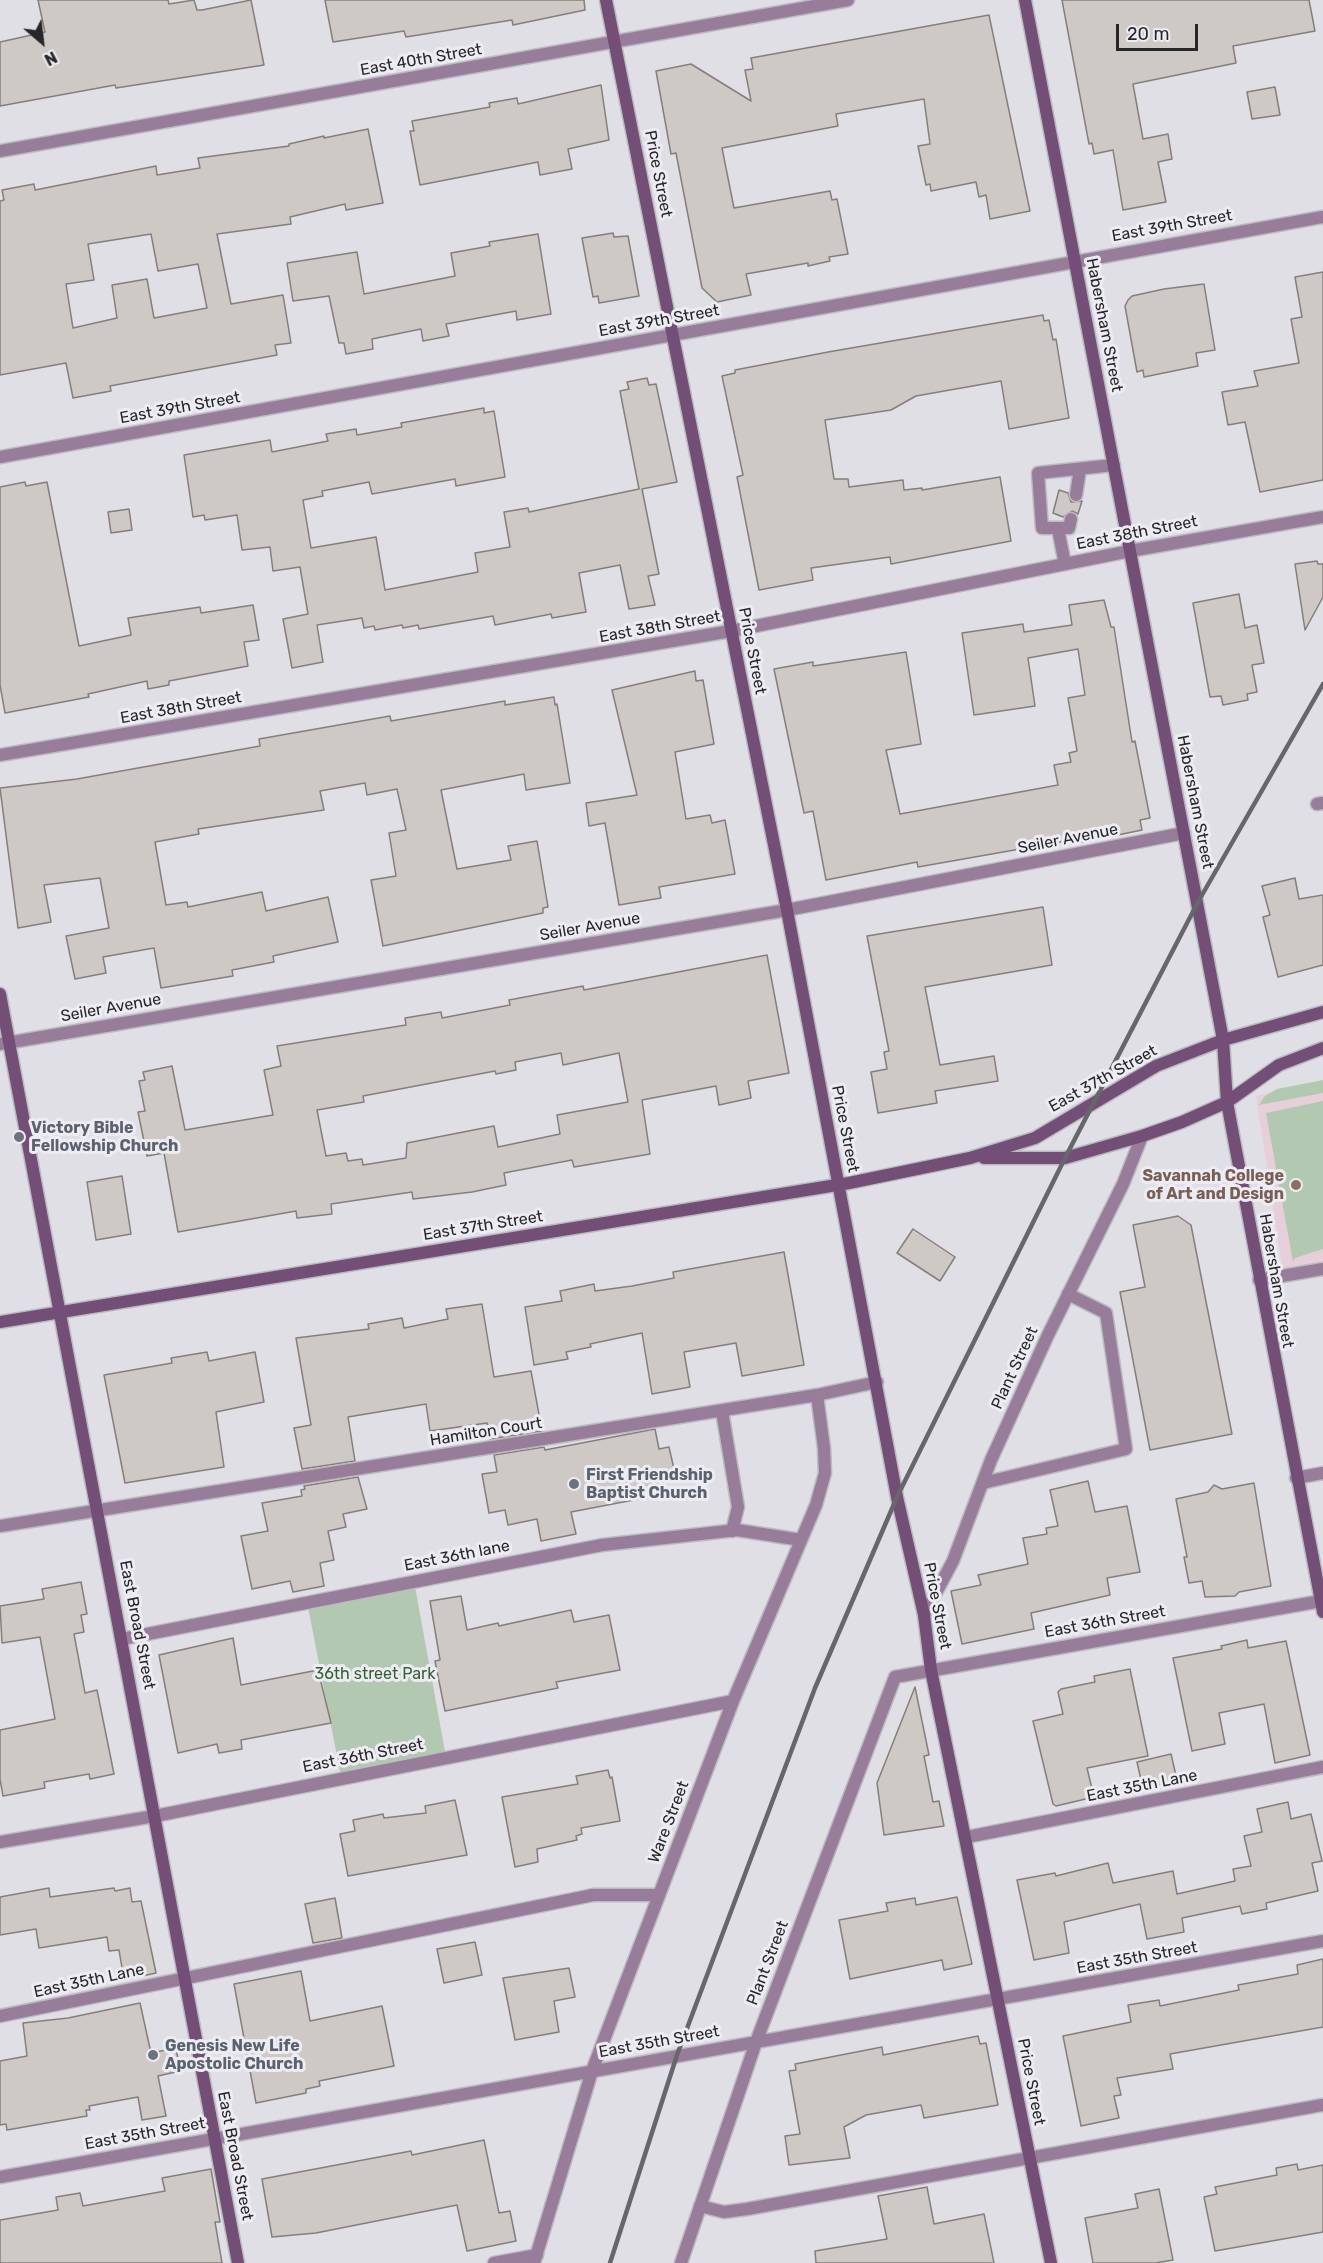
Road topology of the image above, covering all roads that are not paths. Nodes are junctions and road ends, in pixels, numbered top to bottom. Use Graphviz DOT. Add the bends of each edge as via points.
graph roads {
  1 [pos="606,0"];
  2 [pos="848,0"];
  3 [pos="1025,0"];
  4 [pos="615,43"];
  5 [pos="0,151"];
  6 [pos="1323,217"];
  7 [pos="1075,260"];
  8 [pos="673,336"];
  9 [pos="0,457"];
  10 [pos="1114,465"];
  11 [pos="1080,469"];
  12 [pos="1076,495"];
  13 [pos="1323,517"];
  14 [pos="1071,519"];
  15 [pos="1058,530"];
  16 [pos="1130,551"];
  17 [pos="1065,564"];
  18 [pos="731,631"];
  19 [pos="0,755"];
  20 [pos="1184,833"];
  21 [pos="787,910"];
  22 [pos="0,994"];
  23 [pos="1323,1012"];
  24 [pos="1223,1040"];
  25 [pos="5,1043"];
  26 [pos="1323,1048"];
  27 [pos="1227,1102"];
  28 [pos="1142,1136"];
  29 [pos="970,1158"];
  30 [pos="838,1184"];
  31 [pos="1323,1269"];
  32 [pos="1258,1280"];
  33 [pos="1068,1294"];
  34 [pos="61,1311"];
  35 [pos="0,1322"];
  36 [pos="877,1382"];
  37 [pos="817,1395"];
  38 [pos="722,1411"];
  39 [pos="1323,1473"];
  40 [pos="1296,1478"];
  41 [pos="983,1483"];
  42 [pos="98,1511"];
  43 [pos="0,1526"];
  44 [pos="732,1531"];
  45 [pos="801,1540"];
  46 [pos="1322,1606"];
  47 [pos="924,1615"];
  48 [pos="122,1639"];
  49 [pos="932,1670"];
  50 [pos="895,1677"];
  51 [pos="733,1701"];
  52 [pos="1323,1767"];
  53 [pos="155,1816"];
  54 [pos="967,1837"];
  55 [pos="0,1842"];
  56 [pos="659,1895"];
  57 [pos="1323,1941"];
  58 [pos="185,1978"];
  59 [pos="998,2000"];
  60 [pos="0,2016"];
  61 [pos="756,2042"];
  62 [pos="592,2071"];
  63 [pos="1323,2105"];
  64 [pos="215,2138"];
  65 [pos="1030,2158"];
  66 [pos="0,2177"];
  67 [pos="700,2206"];
  68 [pos="536,2259"];
  69 [pos="238,2263"];
  70 [pos="494,2263"];
  71 [pos="681,2263"];
  72 [pos="1051,2263"];
  1 -- 4 [label="main road, Price Street"];
  2 -- 4 [label="street, East 40th Street"];
  3 -- 7 [label="main road, Habersham Street"];
  4 -- 5 [label="street, East 40th Street"];
  4 -- 8 [label="main road, Price Street"];
  6 -- 7 [label="street, East 39th Street"];
  7 -- 8 [label="street, East 39th Street"];
  7 -- 10 [label="main road, Habersham Street"];
  8 -- 9 [label="street, East 39th Street"];
  8 -- 18 [label="main road, Price Street"];
  10 -- 11 [label="street"];
  10 -- 16 [label="main road, Habersham Street"];
  11 -- 12 [label="street"];
  11 -- 15 [label="street" via="1038,473 1042,528"];
  13 -- 16 [label="street, East 38th Street"];
  14 -- 15 [label="street" via="1069,528"];
  15 -- 17 [label="street"];
  16 -- 17 [label="street, East 38th Street"];
  16 -- 20 [label="main road, Habersham Street"];
  17 -- 18 [label="street, East 38th Street"];
  18 -- 19 [label="street, East 38th Street"];
  18 -- 21 [label="main road, Price Street"];
  20 -- 21 [label="street, Seiler Avenue"];
  20 -- 24 [label="main road, Habersham Street"];
  21 -- 25 [label="street, Seiler Avenue"];
  21 -- 30 [label="main road, Price Street"];
  22 -- 25 [label="main road, East Broad Street"];
  23 -- 24 [label="main road, East 37th Street"];
  24 -- 27 [label="main road, Habersham Street"];
  24 -- 29 [label="main road, East 37th Street" via="1156,1066 1035,1138"];
  25 -- 34 [label="main road, East Broad Street"];
  26 -- 27 [label="main road, East 37th Street" via="1279,1065"];
  27 -- 28 [label="main road, East 37th Street"];
  27 -- 32 [label="main road, Habersham Street"];
  28 -- 29 [label="main road, East 37th Street" via="1065,1158"];
  28 -- 33 [label="street, Plant Street" via="1123,1184"];
  29 -- 30 [label="main road, East 37th Street"];
  30 -- 34 [label="main road, East 37th Street"];
  30 -- 36 [label="main road, Price Street"];
  31 -- 32 [label="street"];
  32 -- 40 [label="main road, Habersham Street"];
  33 -- 41 [label="street, Plant Street"];
  33 -- 41 [label="street" via="1106,1313 1126,1449"];
  34 -- 35 [label="main road, East 37th Street"];
  34 -- 42 [label="main road, East Broad Street"];
  36 -- 37 [label="street, Hamilton Court"];
  36 -- 47 [label="main road, Price Street" via="897,1497"];
  37 -- 38 [label="street, Hamilton Court"];
  37 -- 45 [label="street, Ware Street" via="825,1473"];
  38 -- 42 [label="street, Hamilton Court"];
  38 -- 44 [label="street" via="738,1507"];
  39 -- 40 [label="street"];
  40 -- 46 [label="main road, Habersham Street"];
  41 -- 47 [label="street, Plant Street" via="953,1561"];
  42 -- 43 [label="street, Hamilton Court"];
  42 -- 48 [label="main road, East Broad Street"];
  44 -- 45 [label="street, East 36th lane"];
  44 -- 48 [label="street, East 36th lane" via="602,1545"];
  45 -- 51 [label="street, Ware Street"];
  46 -- 49 [label="street, East 36th Street"];
  47 -- 49 [label="main road, Price Street"];
  48 -- 53 [label="main road, East Broad Street"];
  49 -- 50 [label="street, East 36th Street"];
  49 -- 54 [label="main road, Price Street"];
  50 -- 61 [label="street, Plant Street"];
  51 -- 53 [label="street, East 36th Street"];
  51 -- 56 [label="street, Ware Street"];
  52 -- 54 [label="street, East 35th Lane"];
  53 -- 55 [label="street, East 36th Street"];
  53 -- 58 [label="main road, East Broad Street"];
  54 -- 59 [label="main road, Price Street"];
  56 -- 58 [label="street, East 35th Lane" via="593,1895"];
  56 -- 62 [label="street, Ware Street"];
  57 -- 59 [label="street, East 35th Street"];
  58 -- 60 [label="street, East 35th Lane"];
  58 -- 64 [label="main road, East Broad Street"];
  59 -- 61 [label="street, East 35th Street"];
  59 -- 65 [label="main road, Price Street"];
  61 -- 62 [label="street, East 35th Street"];
  61 -- 67 [label="street, Plant Street"];
  62 -- 64 [label="street, East 35th Street"];
  62 -- 68 [label="street, Ware Street"];
  63 -- 65 [label="street"];
  64 -- 66 [label="street, East 35th Street"];
  64 -- 69 [label="main road, East Broad Street"];
  65 -- 67 [label="street" via="747,2209 724,2212"];
  65 -- 72 [label="main road, Price Street"];
  67 -- 71 [label="street, Plant Street"];
  68 -- 70 [label="street"];
}
